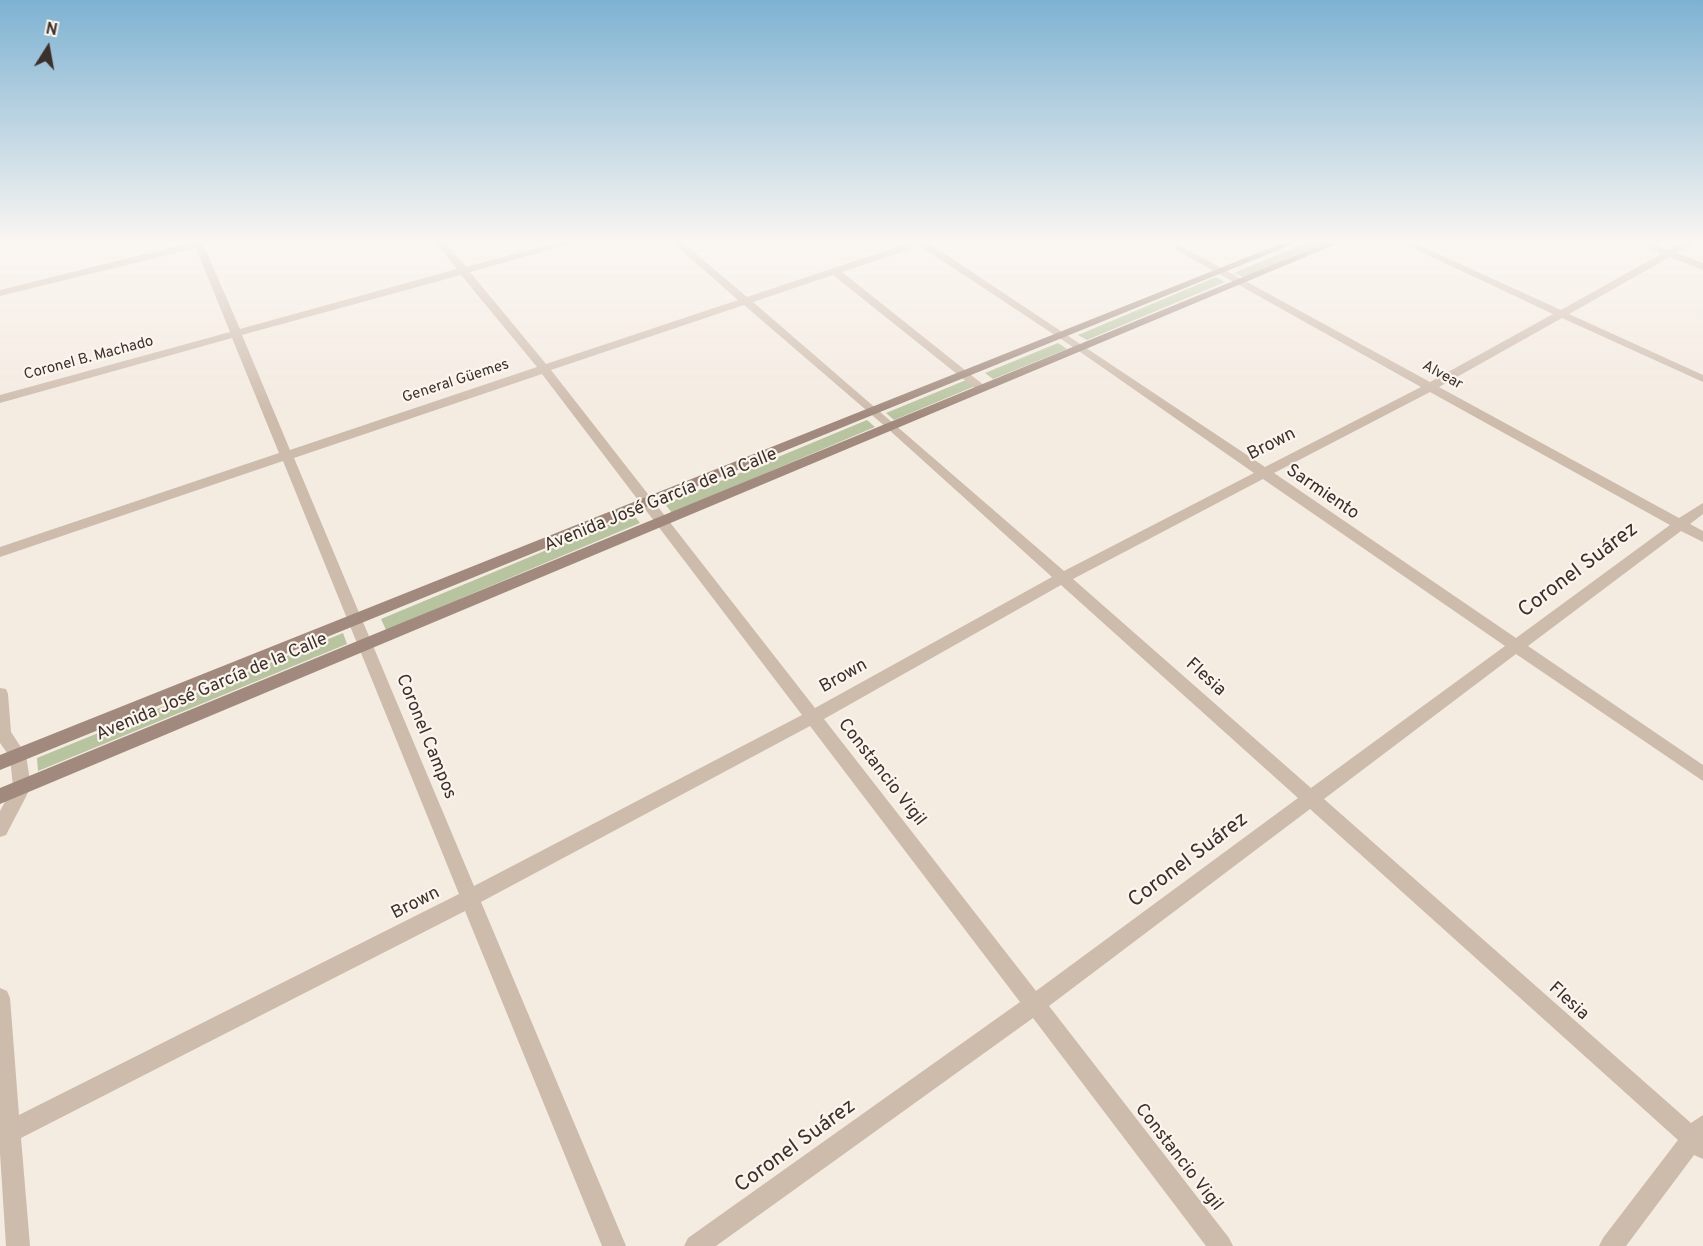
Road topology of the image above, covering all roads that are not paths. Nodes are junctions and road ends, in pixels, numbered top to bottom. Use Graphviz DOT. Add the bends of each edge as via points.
graph roads {
  1 [pos="225,300"];
  2 [pos="361,300"];
  3 [pos="487,300"];
  4 [pos="751,300"];
  5 [pos="869,300"];
  6 [pos="1009,300"];
  7 [pos="1147,300"];
  8 [pos="1194,300"];
  9 [pos="1274,300"];
  10 [pos="1532,300"];
  11 [pos="1586,300"];
  12 [pos="746,302"];
  13 [pos="1562,314"];
  14 [pos="238,334"];
  15 [pos="1062,335"];
  16 [pos="1080,347"];
  17 [pos="544,369"];
  18 [pos="963,375"];
  19 [pos="1703,379"];
  20 [pos="1430,387"];
  21 [pos="981,388"];
  22 [pos="0,399"];
  23 [pos="874,411"];
  24 [pos="891,425"];
  25 [pos="286,454"];
  26 [pos="1261,473"];
  27 [pos="647,503"];
  28 [pos="1703,507"];
  29 [pos="661,521"];
  30 [pos="1680,524"];
  31 [pos="1703,537"];
  32 [pos="0,552"];
  33 [pos="1062,578"];
  34 [pos="357,621"];
  35 [pos="366,642"];
  36 [pos="1515,646"];
  37 [pos="0,694"];
  38 [pos="813,717"];
  39 [pos="18,756"];
  40 [pos="0,763"];
  41 [pos="1703,774"];
  42 [pos="22,787"];
  43 [pos="0,795"];
  44 [pos="1310,799"];
  45 [pos="0,829"];
  46 [pos="469,900"];
  47 [pos="0,998"];
  48 [pos="1035,1004"];
  49 [pos="10,1132"];
  50 [pos="1699,1138"];
  51 [pos="18,1246"];
  52 [pos="614,1246"];
  53 [pos="696,1246"];
  54 [pos="1221,1246"];
  55 [pos="1611,1246"];
  1 -- 14 [label="street, Coronel Campos"];
  2 -- 14 [label="street, Coronel B. Machado"];
  3 -- 17 [label="street, Constancio Vigil"];
  4 -- 12 [label="street, General Güemes"];
  5 -- 18 [label="street"];
  6 -- 15 [label="street, Sarmiento"];
  7 -- 15 [label="main road, Avenida José García de la Calle"];
  8 -- 16 [label="main road, Avenida José García de la Calle"];
  9 -- 20 [label="street, Alvear"];
  10 -- 13 [label="street"];
  11 -- 13 [label="street, Brown"];
  12 -- 17 [label="street, General Güemes"];
  12 -- 23 [label="street, Flesia"];
  13 -- 19 [label="street"];
  13 -- 20 [label="street, Brown"];
  14 -- 22 [label="street, Coronel B. Machado"];
  14 -- 25 [label="street, Coronel Campos"];
  15 -- 16 [label="street, Sarmiento"];
  15 -- 18 [label="main road, Avenida José García de la Calle"];
  16 -- 21 [label="main road, Avenida José García de la Calle"];
  16 -- 26 [label="street, Sarmiento"];
  17 -- 25 [label="street, General Güemes"];
  17 -- 27 [label="street, Constancio Vigil"];
  18 -- 21 [label="street"];
  18 -- 23 [label="main road, Avenida José García de la Calle"];
  20 -- 26 [label="street, Brown"];
  20 -- 30 [label="street, Alvear"];
  21 -- 24 [label="main road, Avenida José García de la Calle"];
  23 -- 24 [label="street, Flesia"];
  23 -- 27 [label="main road, Avenida José García de la Calle"];
  24 -- 29 [label="main road, Avenida José García de la Calle"];
  24 -- 33 [label="street, Flesia"];
  25 -- 32 [label="street, General Güemes"];
  25 -- 34 [label="street, Coronel Campos"];
  26 -- 33 [label="street, Brown"];
  26 -- 36 [label="street, Sarmiento"];
  27 -- 29 [label="street, Constancio Vigil"];
  27 -- 34 [label="main road, Avenida José García de la Calle"];
  28 -- 30 [label="street, Coronel Suárez"];
  29 -- 35 [label="main road, Avenida José García de la Calle"];
  29 -- 38 [label="street, Constancio Vigil"];
  30 -- 31 [label="street, Alvear"];
  30 -- 36 [label="street, Coronel Suárez"];
  33 -- 38 [label="street, Brown"];
  33 -- 44 [label="street, Flesia"];
  34 -- 35 [label="street, Coronel Campos"];
  34 -- 39 [label="main road, Avenida José García de la Calle"];
  35 -- 42 [label="main road, Avenida José García de la Calle"];
  35 -- 46 [label="street, Coronel Campos"];
  36 -- 41 [label="street, Sarmiento"];
  36 -- 44 [label="street, Coronel Suárez"];
  37 -- 39 [label="street" via="3,734"];
  38 -- 46 [label="street, Brown"];
  38 -- 48 [label="street, Constancio Vigil"];
  39 -- 40 [label="main road, Avenida José García de la Calle"];
  39 -- 42 [label="street"];
  42 -- 43 [label="main road, Avenida José García de la Calle"];
  42 -- 45 [label="street"];
  44 -- 48 [label="street, Coronel Suárez"];
  44 -- 50 [label="street, Flesia"];
  46 -- 49 [label="street, Brown"];
  46 -- 52 [label="street, Coronel Campos"];
  47 -- 49 [label="street"];
  48 -- 53 [label="street, Coronel Suárez"];
  48 -- 54 [label="street, Constancio Vigil"];
  49 -- 51 [label="street"];
  50 -- 55 [label="street"];
}
